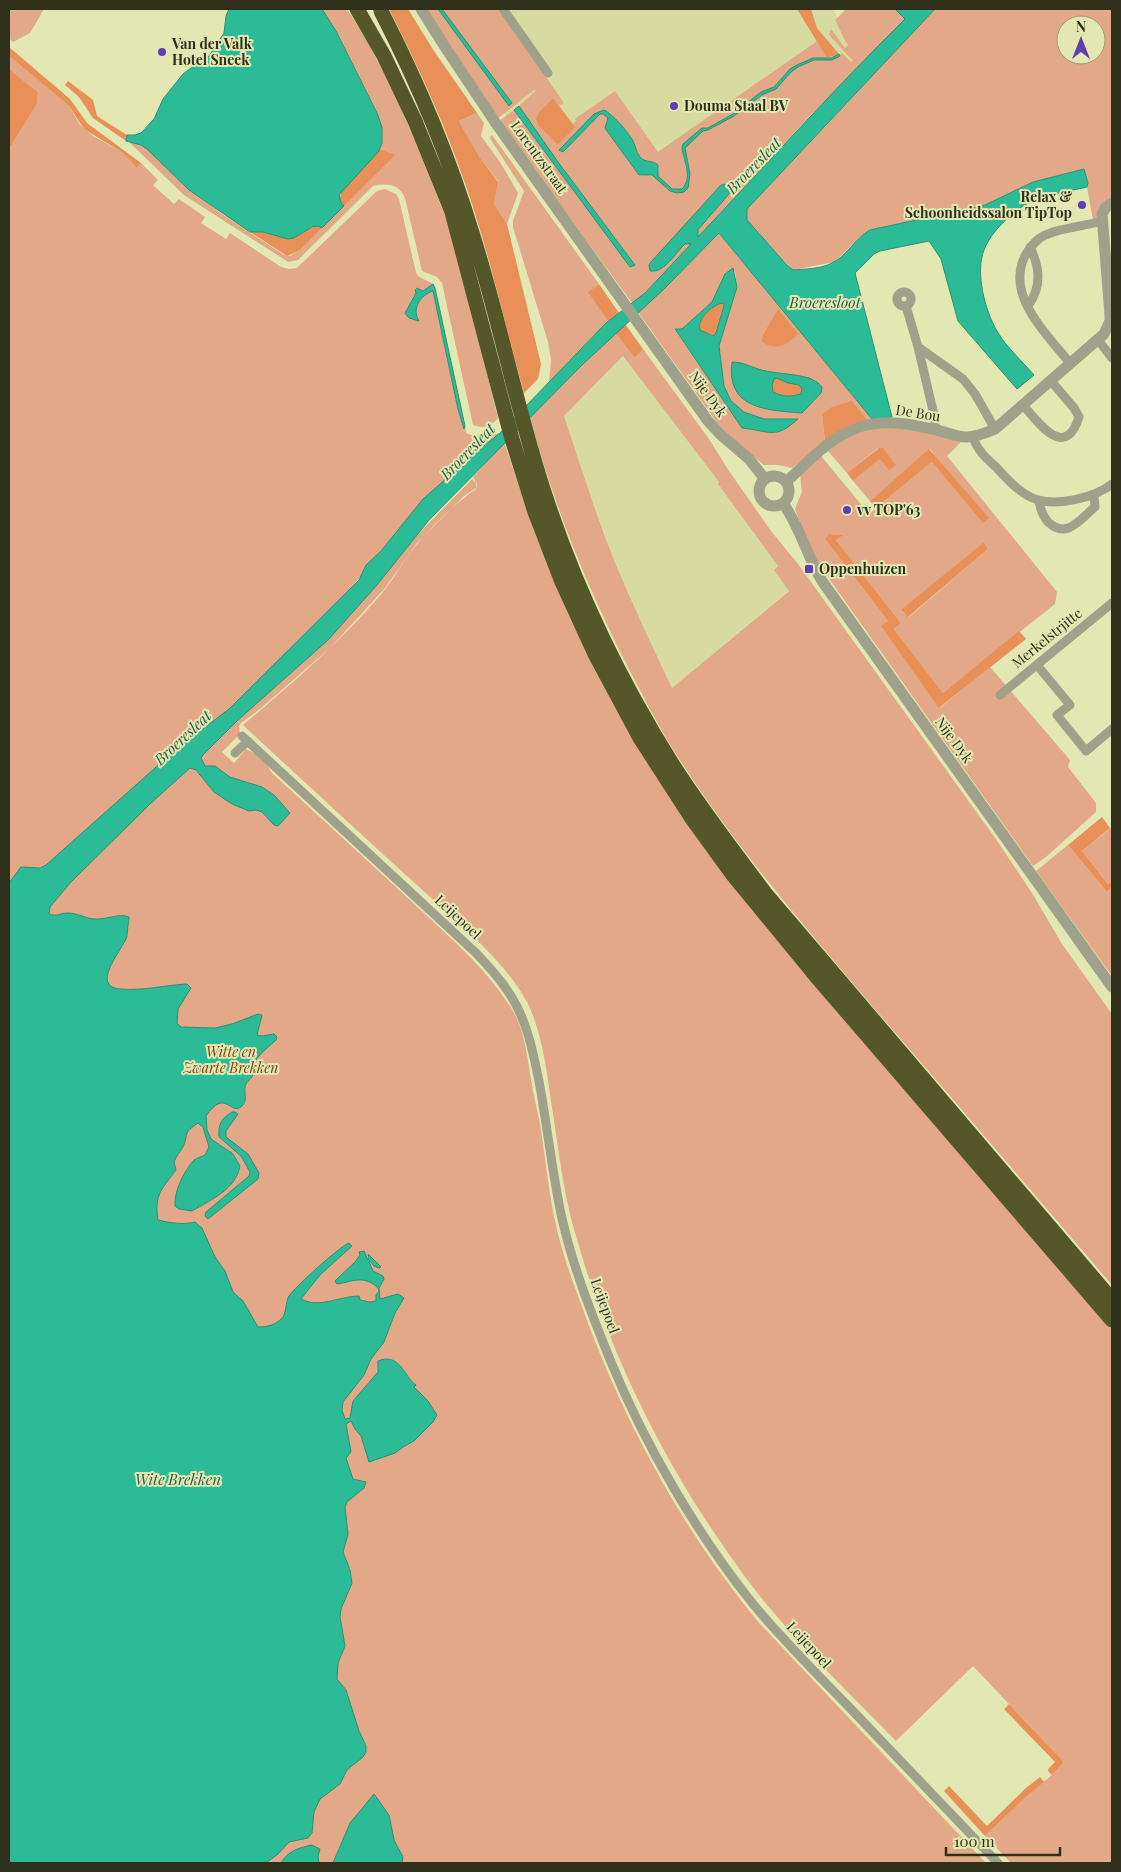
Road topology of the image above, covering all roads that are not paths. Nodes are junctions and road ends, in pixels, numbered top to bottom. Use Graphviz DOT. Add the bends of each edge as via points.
graph roads {
  1 [pos="357,9"];
  2 [pos="421,9"];
  3 [pos="503,9"];
  4 [pos="381,11"];
  5 [pos="548,73"];
  6 [pos="1112,203"];
  7 [pos="1103,222"];
  8 [pos="1030,247"];
  9 [pos="906,306"];
  10 [pos="1028,306"];
  11 [pos="636,320"];
  12 [pos="1098,340"];
  13 [pos="918,347"];
  14 [pos="1112,358"];
  15 [pos="1070,363"];
  16 [pos="1051,381"];
  17 [pos="1023,405"];
  18 [pos="996,428"];
  19 [pos="935,430"];
  20 [pos="973,437"];
  21 [pos="765,478"];
  22 [pos="786,482"];
  23 [pos="1112,484"];
  24 [pos="1094,495"];
  25 [pos="1039,500"];
  26 [pos="783,503"];
  27 [pos="1112,603"];
  28 [pos="1037,665"];
  29 [pos="1000,695"];
  30 [pos="1112,730"];
  31 [pos="236,753"];
  32 [pos="1112,987"];
  33 [pos="1112,1300"];
  34 [pos="1112,1320"];
  35 [pos="998,1863"];
  1 -- 34 [label="highway" via="415,121 452,212 512,440 559,574 595,654 640,738 733,875"];
  2 -- 11 [label="street, Lorentzstraat" via="495,122"];
  3 -- 5 [label="street"];
  4 -- 33 [label="highway" via="426,107 474,237 524,428 569,562 638,705 719,833 765,893"];
  6 -- 7 [label="street" via="1102,214"];
  7 -- 8 [label="street" via="1041,237"];
  7 -- 12 [label="street" via="1110,315 1108,328"];
  8 -- 10 [label="street" via="1037,262 1037,287"];
  8 -- 10 [label="street" via="1019,276"];
  9 -- 13 [label="street"];
  10 -- 15 [label="street"];
  11 -- 21 [label="street, Nije Dyk" via="713,428 750,459"];
  12 -- 14 [label="street"];
  12 -- 15 [label="street"];
  13 -- 18 [label="street" via="963,379"];
  13 -- 19 [label="street"];
  15 -- 16 [label="street"];
  16 -- 17 [label="street"];
  16 -- 17 [label="street" via="1079,417 1075,430 1067,437 1046,432"];
  17 -- 18 [label="street"];
  18 -- 20 [label="street"];
  19 -- 20 [label="street, De Bou"];
  19 -- 22 [label="street, De Bou" via="893,422 858,428 821,450"];
  20 -- 25 [label="street" via="979,450 1013,486"];
  21 -- 22 [label="street" via="777,476"];
  21 -- 26 [label="street" via="759,488 762,500 773,506"];
  22 -- 26 [label="street" via="789,492"];
  23 -- 24 [label="street"];
  24 -- 25 [label="street" via="1078,499"];
  24 -- 25 [label="street" via="1095,507 1062,530 1045,519"];
  26 -- 32 [label="street, Nije Dyk" via="822,581"];
  27 -- 28 [label="street, Merkelstrjitte"];
  28 -- 29 [label="street, Merkelstrjitte"];
  28 -- 30 [label="street" via="1070,705 1057,716 1086,751"];
  31 -- 35 [label="street, Leijepoel" via="245,739 476,953 509,992 535,1060 555,1185 586,1298 612,1364 657,1457 698,1526 754,1605"];
}
